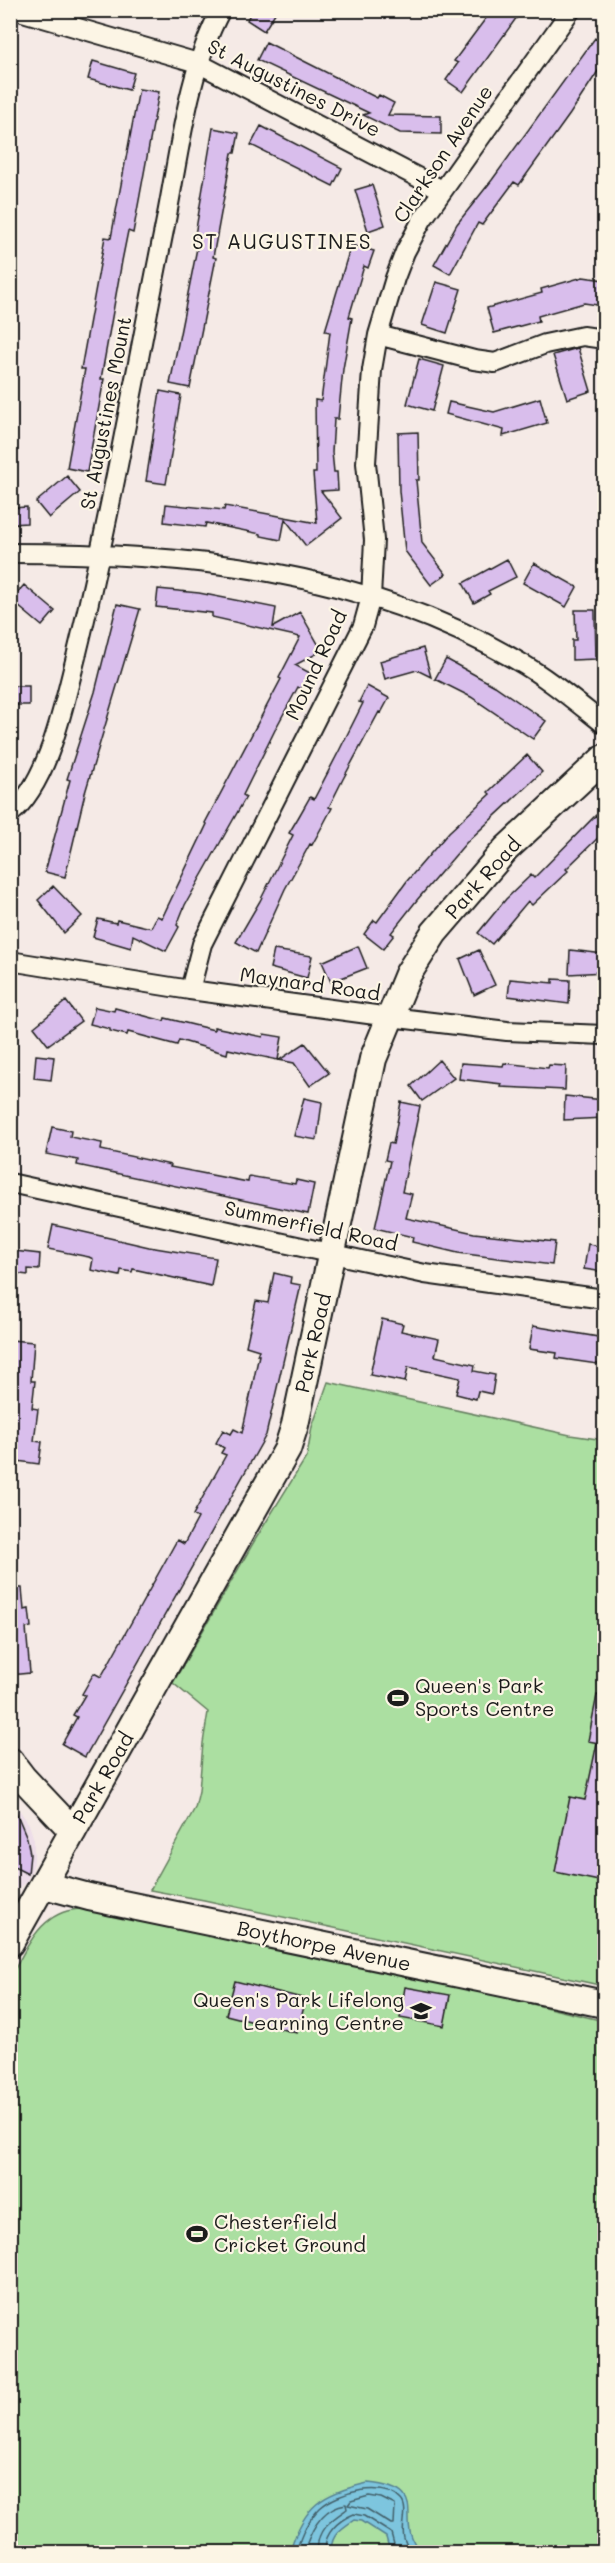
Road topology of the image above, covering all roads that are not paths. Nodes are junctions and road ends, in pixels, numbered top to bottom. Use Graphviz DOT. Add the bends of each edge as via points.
graph roads {
  1 [pos="16,10"];
  2 [pos="221,10"];
  3 [pos="571,10"];
  4 [pos="198,63"];
  5 [pos="442,190"];
  6 [pos="378,335"];
  7 [pos="604,339"];
  8 [pos="10,553"];
  9 [pos="102,553"];
  10 [pos="371,597"];
  11 [pos="604,724"];
  12 [pos="604,758"];
  13 [pos="10,814"];
  14 [pos="10,960"];
  15 [pos="190,990"];
  16 [pos="390,1017"];
  17 [pos="604,1035"];
  18 [pos="10,1183"];
  19 [pos="333,1253"];
  20 [pos="604,1299"];
  21 [pos="10,1761"];
  22 [pos="73,1831"];
  23 [pos="44,1885"];
  24 [pos="10,1943"];
  25 [pos="604,2004"];
  1 -- 4 [label="street, St Augustines Drive"];
  2 -- 4 [label="street, St Augustines Mount"];
  3 -- 5 [label="street, Clarkson Avenue"];
  4 -- 5 [label="street, St Augustines Drive"];
  4 -- 9 [label="street, St Augustines Mount"];
  5 -- 6 [label="street, Clarkson Avenue" via="405,252"];
  6 -- 7 [label="street" via="495,363 545,344 583,336"];
  6 -- 10 [label="street, Mound Road" via="366,463 374,540"];
  8 -- 9 [label="street"];
  9 -- 10 [label="street" via="203,560 288,573"];
  9 -- 13 [label="street, St Augustines Mount" via="56,736 41,770 18,808"];
  10 -- 11 [label="street" via="445,625 517,660"];
  10 -- 15 [label="street, Mound Road" via="350,654 202,944"];
  12 -- 16 [label="street, Park Road" via="506,849 434,933 408,974"];
  14 -- 15 [label="street, Maynard Road"];
  15 -- 16 [label="street, Maynard Road"];
  16 -- 17 [label="street, Maynard Road" via="507,1031"];
  16 -- 19 [label="street, Park Road" via="373,1059"];
  18 -- 19 [label="street, Summerfield Road"];
  19 -- 20 [label="street, Summerfield Road" via="425,1274"];
  19 -- 22 [label="street, Park Road" via="287,1450"];
  21 -- 22 [label="street"];
  22 -- 23 [label="street, Park Road"];
  23 -- 24 [label="street, Park Road"];
  23 -- 25 [label="street, Boythorpe Avenue"];
}
